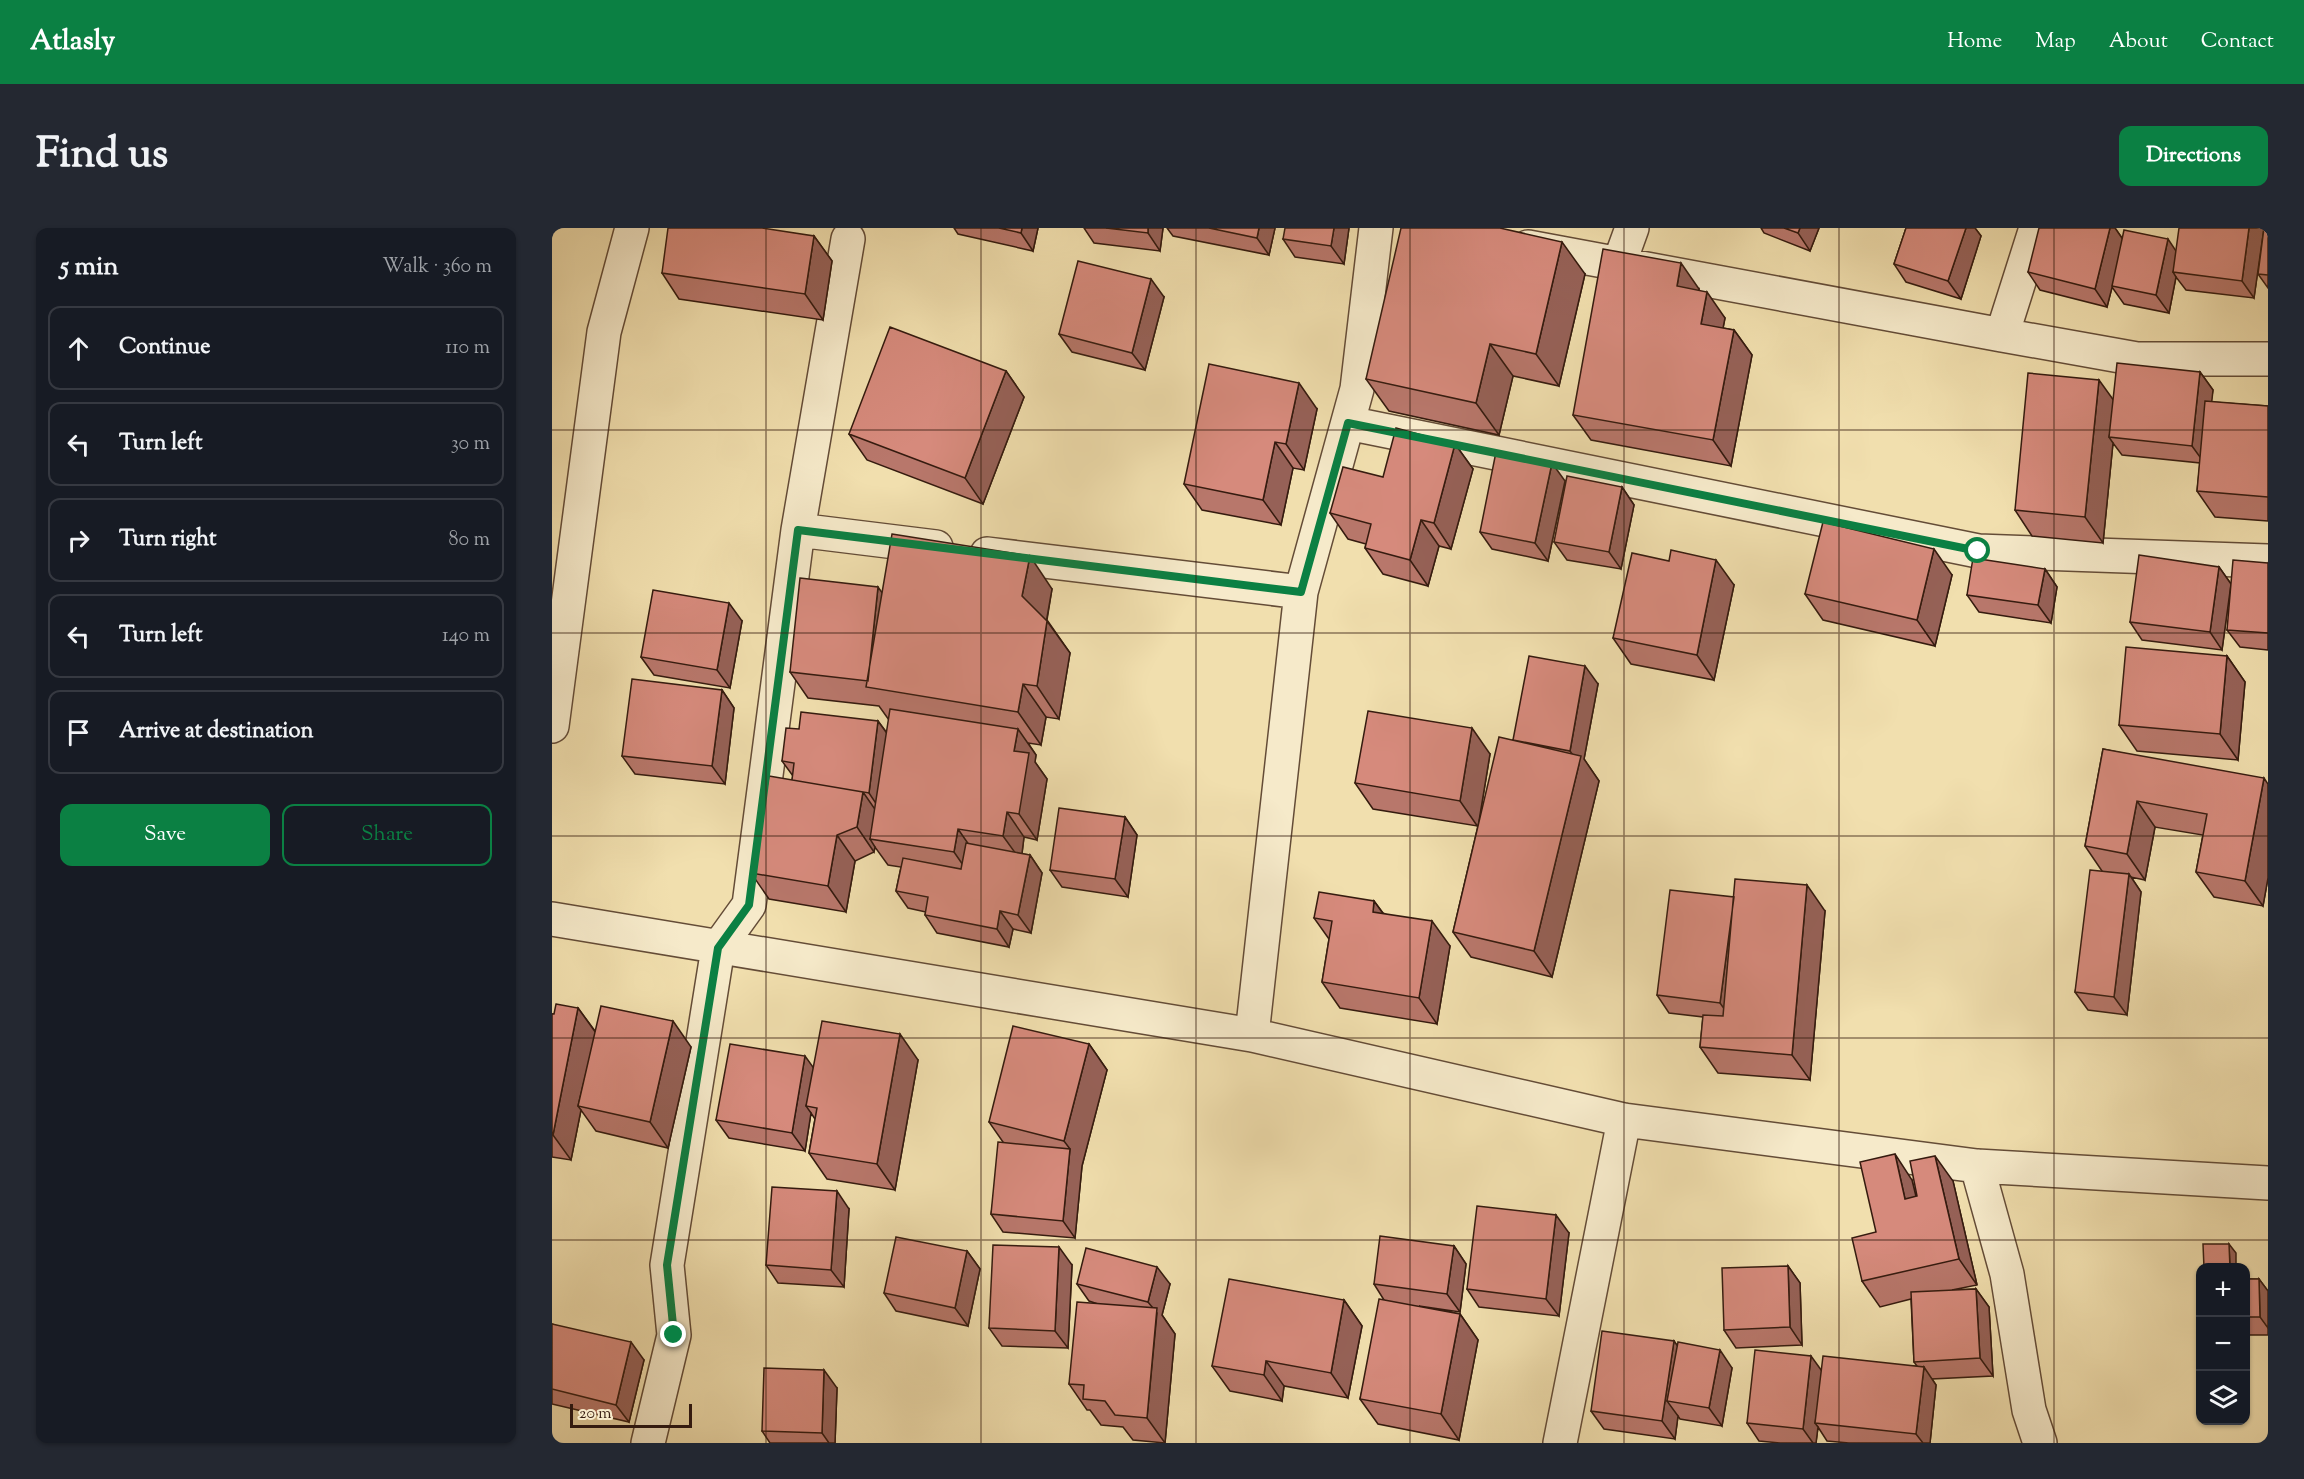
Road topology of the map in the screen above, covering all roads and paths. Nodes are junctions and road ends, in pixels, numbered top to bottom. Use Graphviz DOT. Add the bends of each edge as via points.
graph roads {
  1 [pos="632,228"];
  2 [pos="1376,228"];
  3 [pos="1632,228"];
  4 [pos="2036,228"];
  5 [pos="848,239"];
  6 [pos="1496,241"];
  7 [pos="1619,264"];
  8 [pos="2002,335"];
  9 [pos="2268,359"];
  10 [pos="1348,423"];
  11 [pos="798,530"];
  12 [pos="2268,561"];
  13 [pos="1301,592"];
  14 [pos="552,726"];
  15 [pos="552,919"];
  16 [pos="718,948"];
  17 [pos="1252,1035"];
  18 [pos="1624,1120"];
  19 [pos="1977,1166"];
  20 [pos="2268,1183"];
  21 [pos="648,1443"];
  22 [pos="1560,1443"];
  23 [pos="2040,1443"];
  1 -- 14 [label="street" via="604,332"];
  2 -- 10 [label="street" via="1357,389"];
  3 -- 7 [label="street"];
  4 -- 8 [label="street"];
  5 -- 11 [label="street"];
  6 -- 7 [label="street"];
  7 -- 8 [label="street"];
  8 -- 9 [label="street" via="2137,359"];
  10 -- 12 [label="street" via="1978,551"];
  10 -- 13 [label="street"];
  11 -- 13 [label="street"];
  11 -- 16 [label="street" via="749,905"];
  13 -- 17 [label="street"];
  15 -- 16 [label="street"];
  16 -- 17 [label="street"];
  16 -- 21 [label="street" via="667,1265 674,1335"];
  17 -- 18 [label="street"];
  18 -- 19 [label="street"];
  18 -- 22 [label="street"];
  19 -- 20 [label="street"];
  19 -- 23 [label="street" via="2007,1274 2029,1410"];
}
